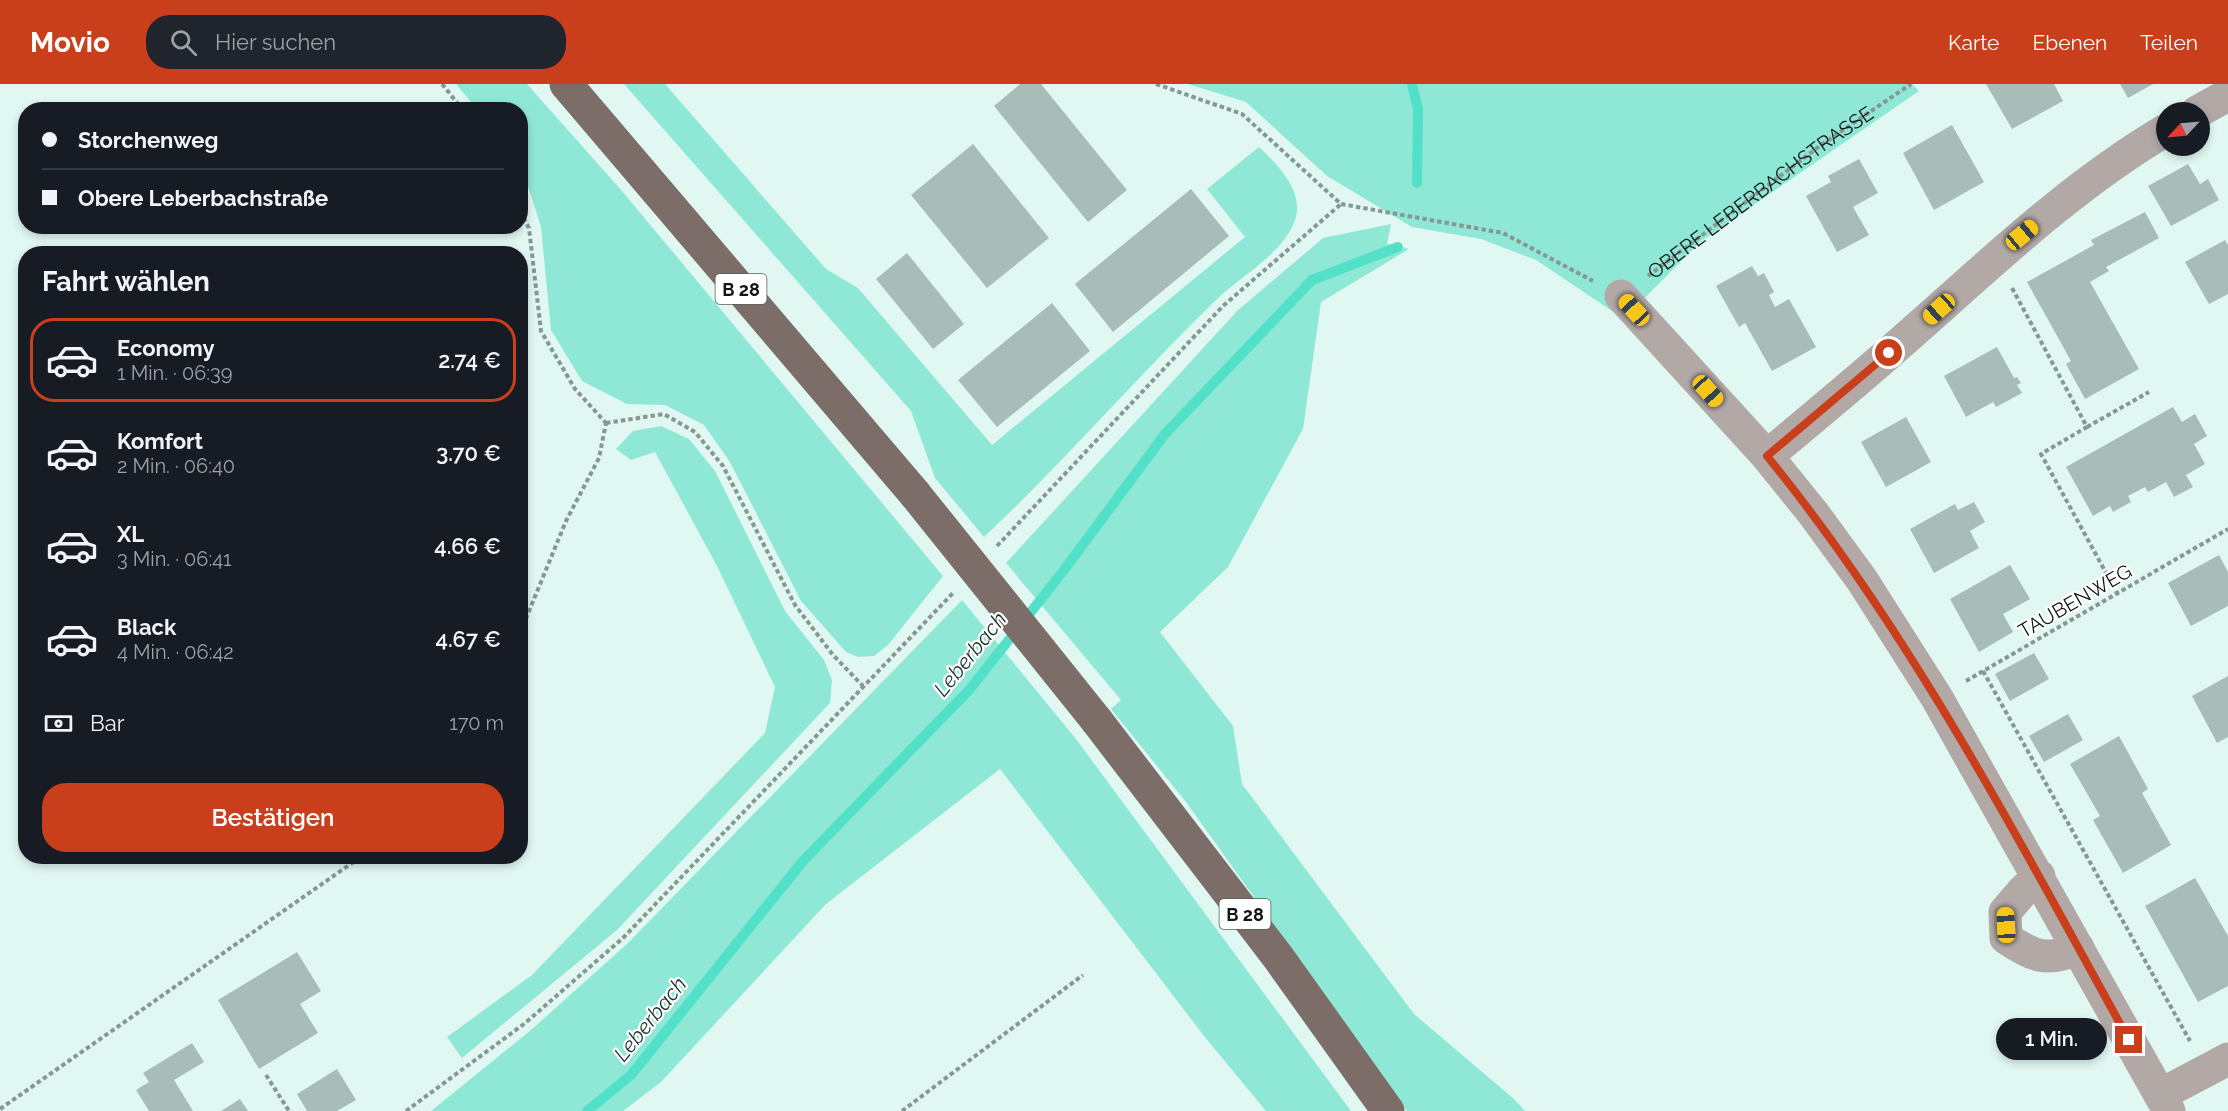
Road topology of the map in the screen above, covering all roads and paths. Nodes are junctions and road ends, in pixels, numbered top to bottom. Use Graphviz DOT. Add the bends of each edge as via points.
graph roads {
  1 [pos="442,84"];
  2 [pos="566,84"];
  3 [pos="1156,84"];
  4 [pos="1911,84"];
  5 [pos="2228,95"];
  6 [pos="457,102"];
  7 [pos="2210,105"];
  8 [pos="2156,137"];
  9 [pos="1341,204"];
  10 [pos="528,226"];
  11 [pos="1996,258"];
  12 [pos="1621,296"];
  13 [pos="2149,392"];
  14 [pos="606,423"];
  15 [pos="2086,428"];
  16 [pos="1767,456"];
  17 [pos="1016,526"];
  18 [pos="2228,529"];
  19 [pos="2117,593"];
  20 [pos="528,614"];
  21 [pos="917,632"];
  22 [pos="1983,671"];
  23 [pos="863,686"];
  24 [pos="1937,698"];
  25 [pos="351,864"];
  26 [pos="2039,876"];
  27 [pos="2078,948"];
  28 [pos="1083,975"];
  29 [pos="2217,1064"];
  30 [pos="266,1075"];
  31 [pos="2164,1103"];
  32 [pos="0,1109"];
  33 [pos="289,1111"];
  34 [pos="406,1111"];
  35 [pos="902,1111"];
  36 [pos="1388,1111"];
  1 -- 6 [label="path"];
  2 -- 36 [label="main road, B 28, bridge" via="915,494 1097,721 1278,957"];
  3 -- 9 [label="path" via="1242,114"];
  4 -- 12 [label="path, OBERE LEBERBACHSTRASSE" via="1821,145"];
  5 -- 7 [label="street"];
  8 -- 11 [label="street" via="2095,177"];
  9 -- 12 [label="path" via="1503,232"];
  9 -- 17 [label="path" via="1223,306"];
  10 -- 14 [label="path" via="541,331 575,389"];
  11 -- 15 [label="path"];
  11 -- 16 [label="street"];
  12 -- 16 [label="street"];
  13 -- 15 [label="path"];
  14 -- 20 [label="path" via="598,458 566,521"];
  14 -- 23 [label="path" via="664,414 695,432 723,466 795,605 833,655"];
  15 -- 19 [label="path" via="2042,454"];
  16 -- 24 [label="street" via="1862,580"];
  18 -- 19 [label="path, TAUBENWEG"];
  19 -- 22 [label="path, TAUBENWEG"];
  21 -- 23 [label="path"];
  22 -- 24 [label="path, TAUBENWEG"];
  22 -- 29 [label="path"];
  23 -- 34 [label="path" via="624,938 524,1024"];
  24 -- 26 [label="street"];
  25 -- 32 [label="path"];
  26 -- 27 [label="street"];
  26 -- 27 [label="street" via="2005,912 2006,938 2030,954 2061,957"];
  27 -- 31 [label="street"];
  28 -- 35 [label="path"];
  29 -- 31 [label="street"];
  30 -- 33 [label="path"];
}
